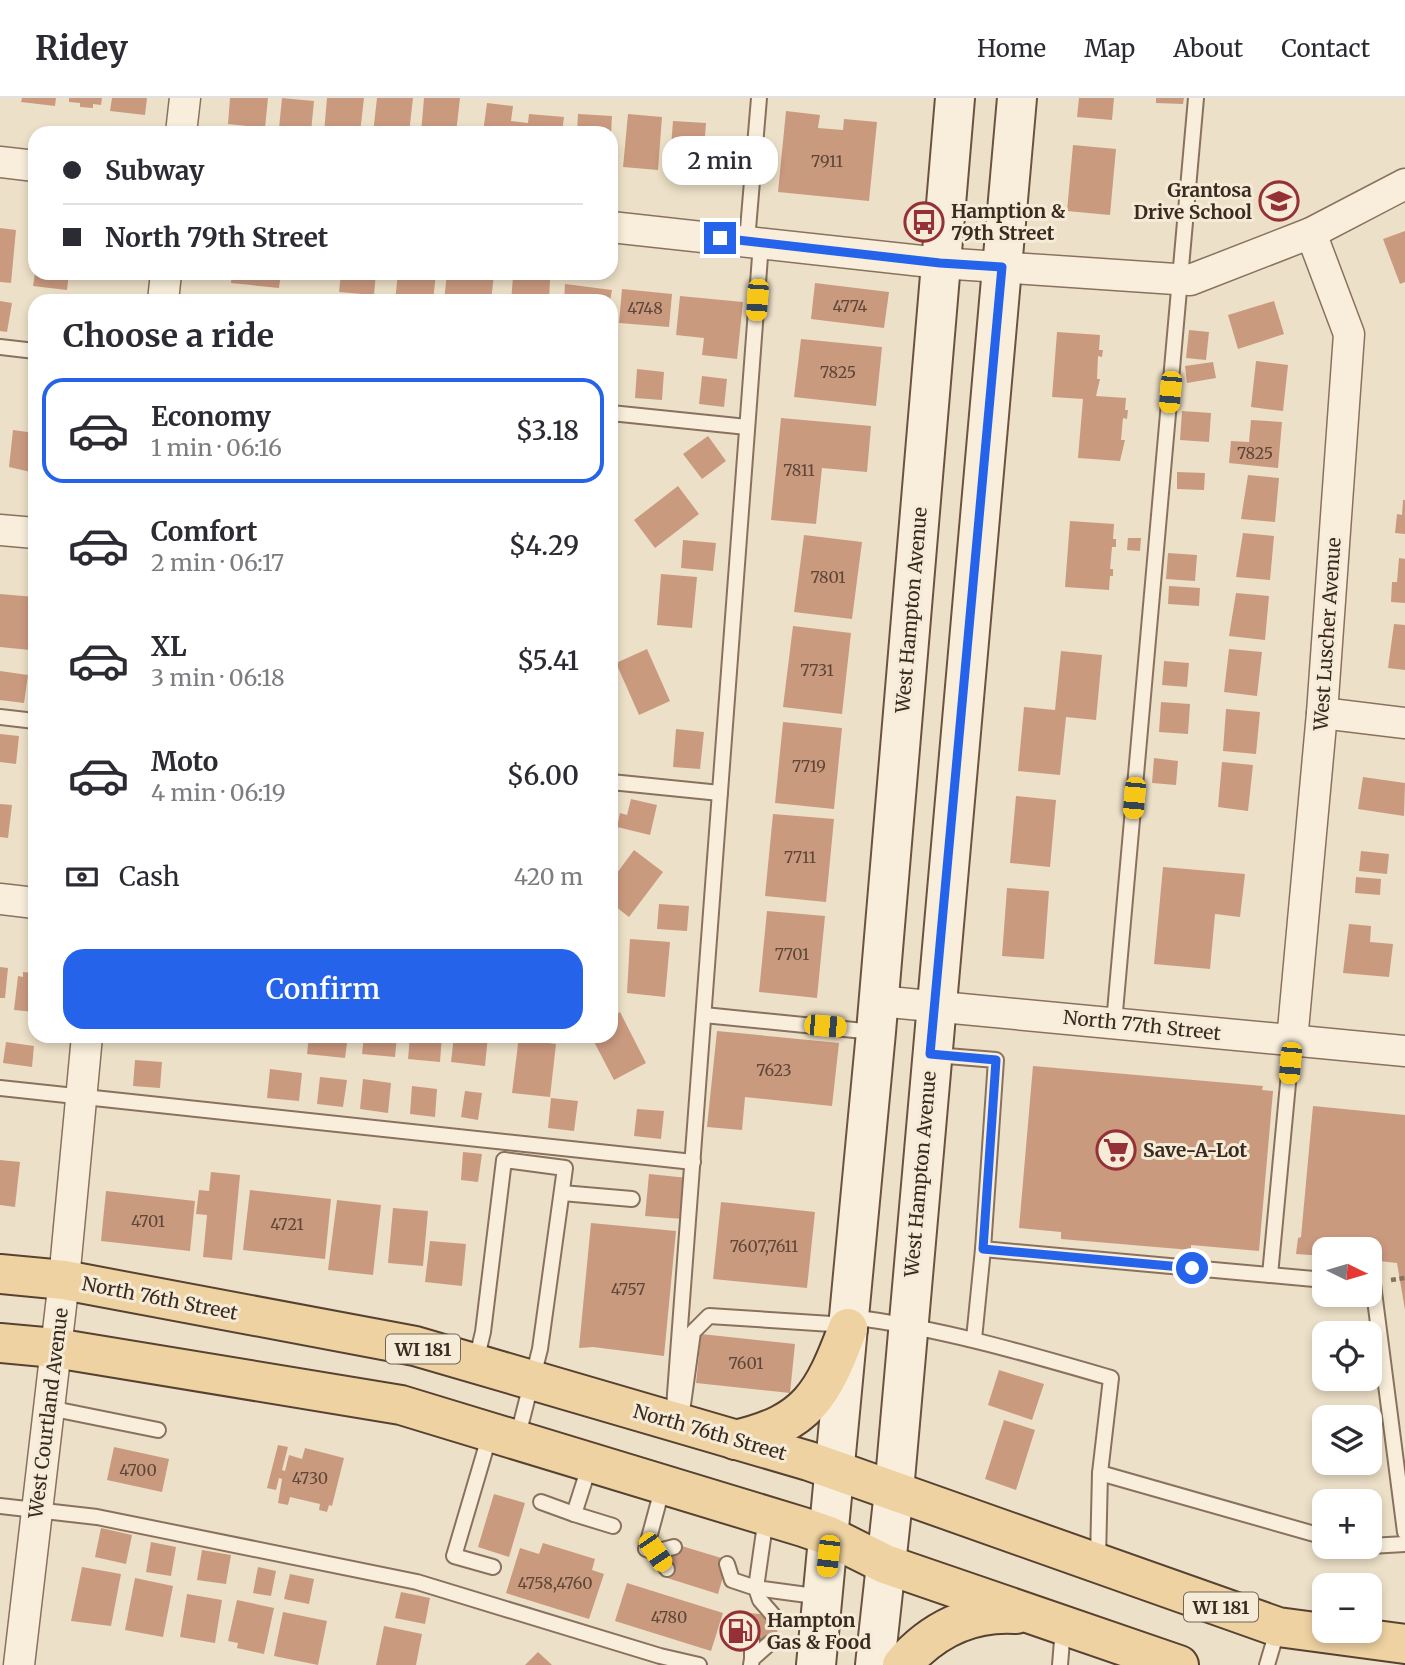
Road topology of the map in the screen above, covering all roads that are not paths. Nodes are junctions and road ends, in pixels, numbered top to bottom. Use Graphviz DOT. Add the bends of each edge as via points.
graph roads {
  1 [pos="185,98"];
  2 [pos="759,98"];
  3 [pos="955,98"];
  4 [pos="1017,98"];
  5 [pos="1196,98"];
  6 [pos="182,126"];
  7 [pos="0,162"];
  8 [pos="28,165"];
  9 [pos="1405,184"];
  10 [pos="618,228"];
  11 [pos="1311,233"];
  12 [pos="754,242"];
  13 [pos="940,263"];
  14 [pos="1002,267"];
  15 [pos="1180,279"];
  16 [pos="0,348"];
  17 [pos="28,350"];
  18 [pos="618,413"];
  19 [pos="747,427"];
  20 [pos="0,530"];
  21 [pos="28,532"];
  22 [pos="1322,713"];
  23 [pos="0,717"];
  24 [pos="28,720"];
  25 [pos="1405,723"];
  26 [pos="618,783"];
  27 [pos="720,793"];
  28 [pos="0,899"];
  29 [pos="28,902"];
  30 [pos="935,1005"];
  31 [pos="704,1014"];
  32 [pos="877,1016"];
  33 [pos="1114,1023"];
  34 [pos="1292,1041"];
  35 [pos="86,1043"];
  36 [pos="1405,1051"];
  37 [pos="930,1054"];
  38 [pos="0,1087"];
  39 [pos="81,1096"];
  40 [pos="693,1162"];
  41 [pos="562,1193"];
  42 [pos="632,1199"];
  43 [pos="983,1249"];
  44 [pos="0,1274"];
  45 [pos="1270,1275"];
  46 [pos="1312,1278"];
  47 [pos="64,1280"];
  48 [pos="1376,1307"];
  49 [pos="849,1323"];
  50 [pos="908,1324"];
  51 [pos="974,1339"];
  52 [pos="0,1343"];
  53 [pos="55,1348"];
  54 [pos="475,1364"];
  55 [pos="534,1381"];
  56 [pos="49,1408"];
  57 [pos="677,1423"];
  58 [pos="158,1430"];
  59 [pos="504,1437"];
  60 [pos="735,1440"];
  61 [pos="591,1463"];
  62 [pos="836,1469"];
  63 [pos="1100,1473"];
  64 [pos="664,1485"];
  65 [pos="894,1491"];
  66 [pos="541,1502"];
  67 [pos="0,1506"];
  68 [pos="37,1509"];
  69 [pos="574,1514"];
  70 [pos="766,1516"];
  71 [pos="613,1526"];
  72 [pos="1405,1532"];
  73 [pos="1312,1533"];
  74 [pos="829,1536"];
  75 [pos="1405,1544"];
  76 [pos="1382,1545"];
  77 [pos="674,1547"];
  78 [pos="655,1552"];
  79 [pos="1098,1563"];
  80 [pos="727,1564"];
  81 [pos="885,1564"];
  82 [pos="493,1567"];
  83 [pos="667,1569"];
  84 [pos="823,1598"];
  85 [pos="757,1600"];
  86 [pos="773,1615"];
  87 [pos="1052,1621"];
  88 [pos="1278,1627"];
  89 [pos="752,1641"];
  90 [pos="770,1643"];
  91 [pos="1405,1644"];
  92 [pos="660,1661"];
  93 [pos="752,1662"];
  94 [pos="19,1665"];
  95 [pos="699,1665"];
  96 [pos="816,1665"];
  97 [pos="875,1665"];
  98 [pos="902,1665"];
  99 [pos="1060,1665"];
  100 [pos="1179,1665"];
  101 [pos="1267,1665"];
  1 -- 6 [label="street"];
  2 -- 12 [label="lane"];
  3 -- 13 [label="main road, West Hampton Avenue"];
  4 -- 14 [label="main road, West Hampton Avenue"];
  5 -- 15 [label="lane"];
  7 -- 8 [label="street"];
  9 -- 11 [label="street"];
  10 -- 12 [label="street"];
  11 -- 15 [label="street" via="1190,280"];
  11 -- 22 [label="street, West Luscher Avenue" via="1349,334"];
  12 -- 13 [label="street"];
  12 -- 19 [label="lane"];
  13 -- 14 [label="street"];
  13 -- 32 [label="main road, West Hampton Avenue"];
  14 -- 15 [label="street"];
  14 -- 30 [label="main road, West Hampton Avenue"];
  15 -- 33 [label="lane"];
  16 -- 17 [label="lane"];
  18 -- 19 [label="lane"];
  19 -- 27 [label="lane"];
  20 -- 21 [label="street"];
  22 -- 25 [label="street"];
  22 -- 34 [label="street, West Luscher Avenue"];
  23 -- 24 [label="lane"];
  26 -- 27 [label="lane"];
  27 -- 31 [label="lane"];
  28 -- 29 [label="street"];
  30 -- 32 [label="street, North 77th Street"];
  30 -- 33 [label="street, North 77th Street"];
  30 -- 37 [label="main road, West Hampton Avenue"];
  31 -- 32 [label="lane"];
  31 -- 40 [label="lane"];
  32 -- 49 [label="main road, West Hampton Avenue"];
  33 -- 34 [label="street, North 77th Street"];
  34 -- 36 [label="street, North 77th Street"];
  34 -- 45 [label="lane"];
  35 -- 39 [label="street, West Courtland Avenue"];
  37 -- 43 [label="lane" via="996,1060"];
  37 -- 50 [label="main road, West Hampton Avenue"];
  38 -- 39 [label="lane"];
  39 -- 40 [label="lane"];
  39 -- 47 [label="street, West Courtland Avenue"];
  40 -- 57 [label="lane"];
  41 -- 42 [label="lane"];
  41 -- 54 [label="lane" via="565,1168 504,1160"];
  41 -- 55 [label="lane"];
  43 -- 45 [label="lane"];
  43 -- 51 [label="lane"];
  44 -- 47 [label="main road, North 76th Street / WI 181"];
  45 -- 46 [label="lane"];
  47 -- 53 [label="street, West Courtland Avenue"];
  47 -- 54 [label="main road, North 76th Street / WI 181" via="415,1346"];
  48 -- 72 [label="lane"];
  49 -- 50 [label="lane"];
  49 -- 57 [label="lane" via="709,1316 693,1332"];
  49 -- 60 [label="main road" via="832,1369 812,1403 783,1423"];
  49 -- 62 [label="main road, West Hampton Avenue"];
  50 -- 51 [label="lane"];
  50 -- 65 [label="main road, West Hampton Avenue"];
  51 -- 63 [label="lane" via="1111,1378"];
  52 -- 53 [label="main road"];
  53 -- 56 [label="street, West Courtland Avenue"];
  53 -- 59 [label="main road" via="401,1405"];
  54 -- 55 [label="main road, North 76th Street / WI 181"];
  55 -- 57 [label="main road, North 76th Street / WI 181"];
  55 -- 59 [label="lane"];
  56 -- 58 [label="lane"];
  56 -- 68 [label="street, West Courtland Avenue"];
  57 -- 60 [label="main road, North 76th Street / WI 181"];
  59 -- 61 [label="main road"];
  59 -- 82 [label="lane" via="454,1556"];
  60 -- 62 [label="main road, North 76th Street / WI 181"];
  61 -- 64 [label="main road"];
  61 -- 69 [label="lane"];
  62 -- 65 [label="main road, North 76th Street / WI 181"];
  62 -- 74 [label="main road, West Hampton Avenue"];
  63 -- 73 [label="lane"];
  63 -- 79 [label="lane"];
  64 -- 70 [label="main road"];
  64 -- 78 [label="lane" via="646,1549"];
  65 -- 79 [label="main road, North 76th Street / WI 181"];
  65 -- 81 [label="main road, West Hampton Avenue"];
  66 -- 69 [label="lane"];
  67 -- 68 [label="lane"];
  68 -- 92 [label="lane" via="417,1582"];
  68 -- 94 [label="street, West Courtland Avenue"];
  69 -- 71 [label="lane"];
  70 -- 74 [label="main road"];
  70 -- 85 [label="lane"];
  74 -- 81 [label="main road"];
  74 -- 84 [label="main road, West Hampton Avenue"];
  75 -- 76 [label="lane"];
  77 -- 78 [label="lane"];
  78 -- 83 [label="lane"];
  79 -- 88 [label="main road, North 76th Street / WI 181"];
  80 -- 85 [label="lane" via="726,1582"];
  81 -- 87 [label="main road"];
  81 -- 97 [label="main road, West Hampton Avenue"];
  84 -- 85 [label="lane"];
  84 -- 96 [label="main road, West Hampton Avenue"];
  85 -- 86 [label="lane"];
  87 -- 98 [label="main road" via="989,1613 968,1618 928,1640"];
  87 -- 99 [label="lane"];
  87 -- 100 [label="main road"];
  88 -- 91 [label="main road, North 76th Street / WI 181"];
  88 -- 101 [label="lane"];
  89 -- 93 [label="lane"];
  90 -- 93 [label="lane"];
  92 -- 95 [label="lane"];
}
